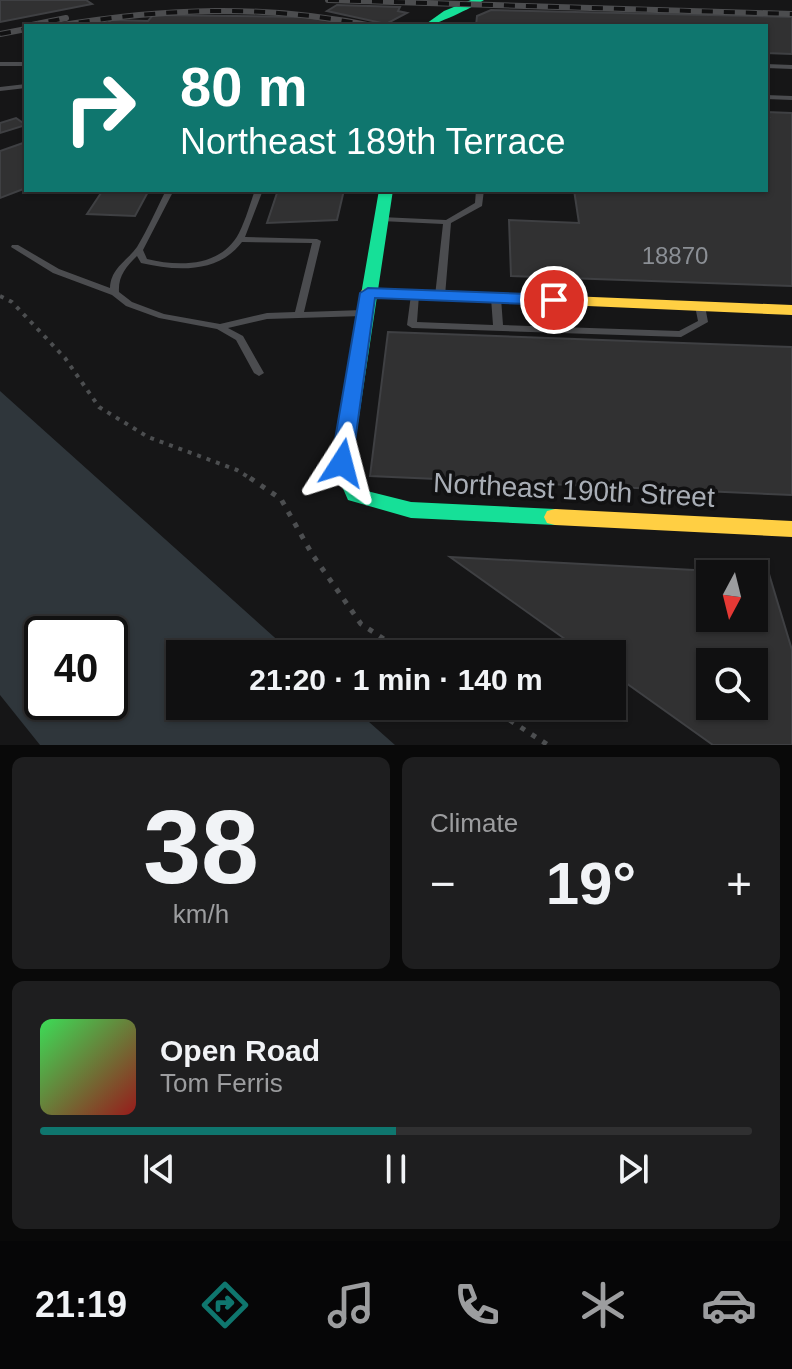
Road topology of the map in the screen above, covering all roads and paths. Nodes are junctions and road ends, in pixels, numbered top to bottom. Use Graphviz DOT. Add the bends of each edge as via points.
graph roads {
  1 [pos="479,0"];
  2 [pos="431,24"];
  3 [pos="0,64"];
  4 [pos="24,64"];
  5 [pos="768,66"];
  6 [pos="792,67"];
  7 [pos="24,86"];
  8 [pos="0,89"];
  9 [pos="768,97"];
  10 [pos="792,98"];
  11 [pos="169,192"];
  12 [pos="258,192"];
  13 [pos="386,192"];
  14 [pos="480,192"];
  15 [pos="381,219"];
  16 [pos="447,222"];
  17 [pos="240,239"];
  18 [pos="15,247"];
  19 [pos="139,250"];
  20 [pos="115,293"];
  21 [pos="368,293"];
  22 [pos="415,295"];
  23 [pos="0,296"];
  24 [pos="440,296"];
  25 [pos="496,298"];
  26 [pos="700,306"];
  27 [pos="792,310"];
  28 [pos="365,313"];
  29 [pos="299,314"];
  30 [pos="220,327"];
  31 [pos="498,328"];
  32 [pos="259,373"];
  33 [pos="792,529"];
  34 [pos="386,640"];
  35 [pos="510,720"];
  36 [pos="548,745"];
  1 -- 2 [label="street"];
  3 -- 4 [label="lane"];
  5 -- 6 [label="lane"];
  7 -- 8 [label="lane"];
  9 -- 10 [label="lane"];
  11 -- 19 [label="lane"];
  12 -- 17 [label="lane"];
  13 -- 15 [label="street"];
  14 -- 16 [label="lane" via="479,204"];
  15 -- 16 [label="lane"];
  15 -- 21 [label="street"];
  16 -- 24 [label="lane"];
  17 -- 19 [label="lane" via="208,263 188,267 144,261"];
  17 -- 29 [label="lane" via="317,241"];
  18 -- 20 [label="lane" via="56,271"];
  19 -- 20 [label="lane" via="120,268"];
  20 -- 30 [label="lane" via="162,316"];
  21 -- 22 [label="street"];
  21 -- 28 [label="street"];
  22 -- 24 [label="street"];
  22 -- 31 [label="lane" via="412,325"];
  23 -- 34 [label="path" via="65,358 99,407 148,437 237,470 281,499 361,624"];
  24 -- 25 [label="street"];
  25 -- 26 [label="street"];
  25 -- 31 [label="lane"];
  26 -- 27 [label="street"];
  26 -- 31 [label="lane" via="703,322 681,334"];
  28 -- 29 [label="lane"];
  28 -- 33 [label="street, Northeast 190th Street" via="342,463 355,495 411,510"];
  29 -- 30 [label="lane"];
  30 -- 32 [label="lane" via="240,338"];
  35 -- 36 [label="path"];
}
